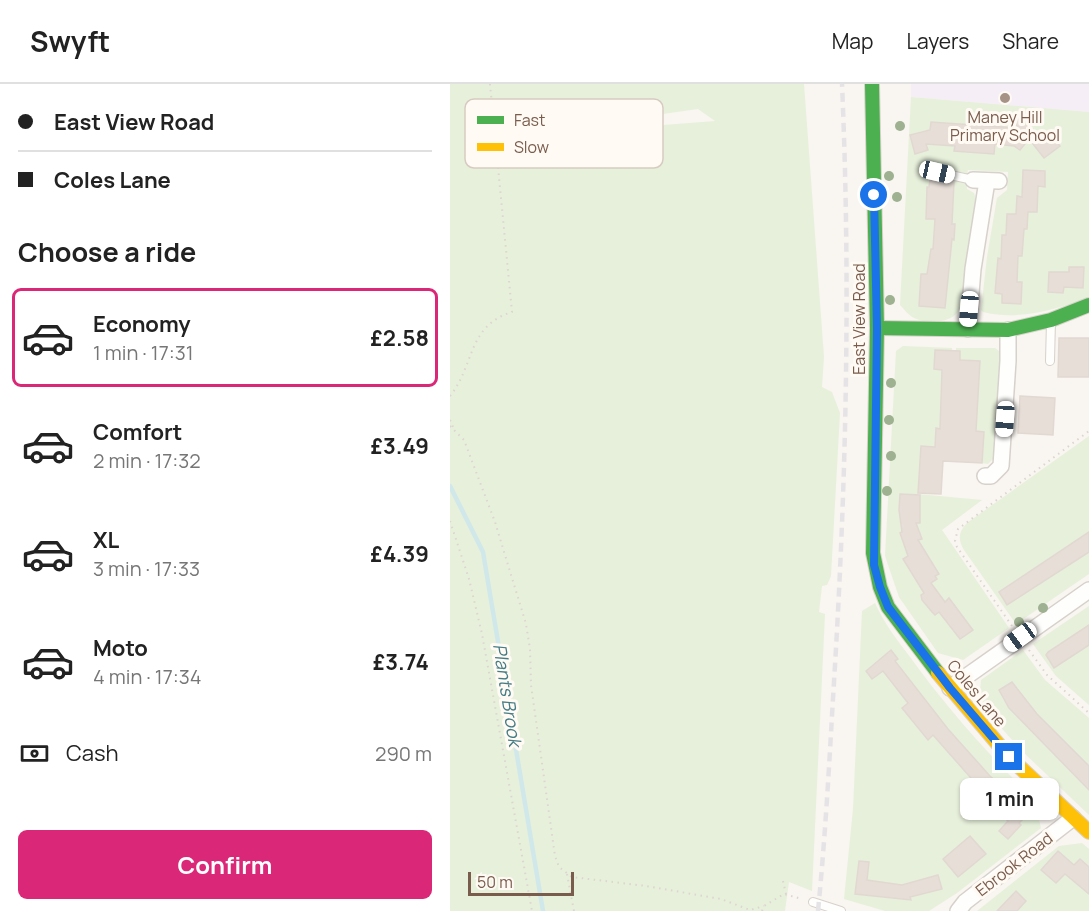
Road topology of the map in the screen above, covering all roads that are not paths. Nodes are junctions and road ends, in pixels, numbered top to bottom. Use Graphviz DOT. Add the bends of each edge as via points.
graph roads {
  1 [pos="872,84"];
  2 [pos="937,172"];
  3 [pos="986,181"];
  4 [pos="1089,305"];
  5 [pos="1051,320"];
  6 [pos="877,328"];
  7 [pos="968,328"];
  8 [pos="1008,330"];
  9 [pos="1050,361"];
  10 [pos="985,477"];
  11 [pos="873,553"];
  12 [pos="1089,590"];
  13 [pos="950,688"];
  14 [pos="1073,818"];
  15 [pos="1089,832"];
  16 [pos="813,902"];
  17 [pos="841,911"];
  18 [pos="958,911"];
  1 -- 6 [label="street, East View Road"];
  2 -- 3 [label="lane"];
  3 -- 7 [label="street"];
  4 -- 5 [label="street"];
  5 -- 8 [label="street"];
  5 -- 9 [label="lane"];
  6 -- 7 [label="street"];
  6 -- 11 [label="street, East View Road"];
  7 -- 8 [label="street"];
  8 -- 10 [label="street" via="1001,466"];
  11 -- 13 [label="street, Coles Lane" via="888,607"];
  12 -- 13 [label="street"];
  13 -- 14 [label="street, Coles Lane" via="1009,757"];
  14 -- 15 [label="street, Coles Lane"];
  14 -- 18 [label="street, Ebrook Road" via="964,902"];
  16 -- 17 [label="lane"];
}
